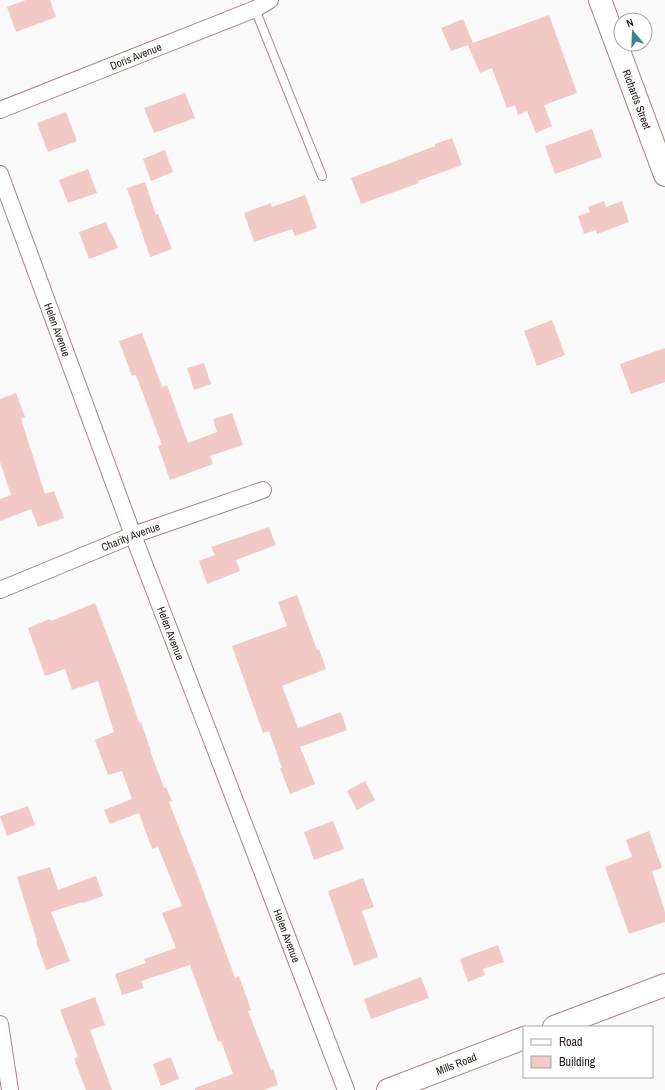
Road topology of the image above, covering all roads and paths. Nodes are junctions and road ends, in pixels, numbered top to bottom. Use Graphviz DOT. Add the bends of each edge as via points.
graph roads {
  1 [pos="270,0"];
  2 [pos="600,0"];
  3 [pos="255,9"];
  4 [pos="0,110"];
  5 [pos="0,174"];
  6 [pos="665,175"];
  7 [pos="322,176"];
  8 [pos="263,490"];
  9 [pos="133,535"];
  10 [pos="0,590"];
  11 [pos="665,985"];
  12 [pos="0,1024"];
  13 [pos="557,1026"];
  14 [pos="523,1038"];
  15 [pos="10,1090"];
  16 [pos="346,1090"];
  17 [pos="388,1090"];
  1 -- 3 [label="street, Doris Avenue"];
  2 -- 6 [label="street, Richards Street"];
  3 -- 4 [label="street, Doris Avenue"];
  3 -- 7 [label="lane"];
  5 -- 9 [label="street, Helen Avenue"];
  8 -- 9 [label="street, Charity Avenue"];
  9 -- 10 [label="street, Charity Avenue"];
  9 -- 16 [label="street, Helen Avenue"];
  11 -- 13 [label="street"];
  12 -- 15 [label="street"];
  14 -- 17 [label="street, Mills Road"];
}
